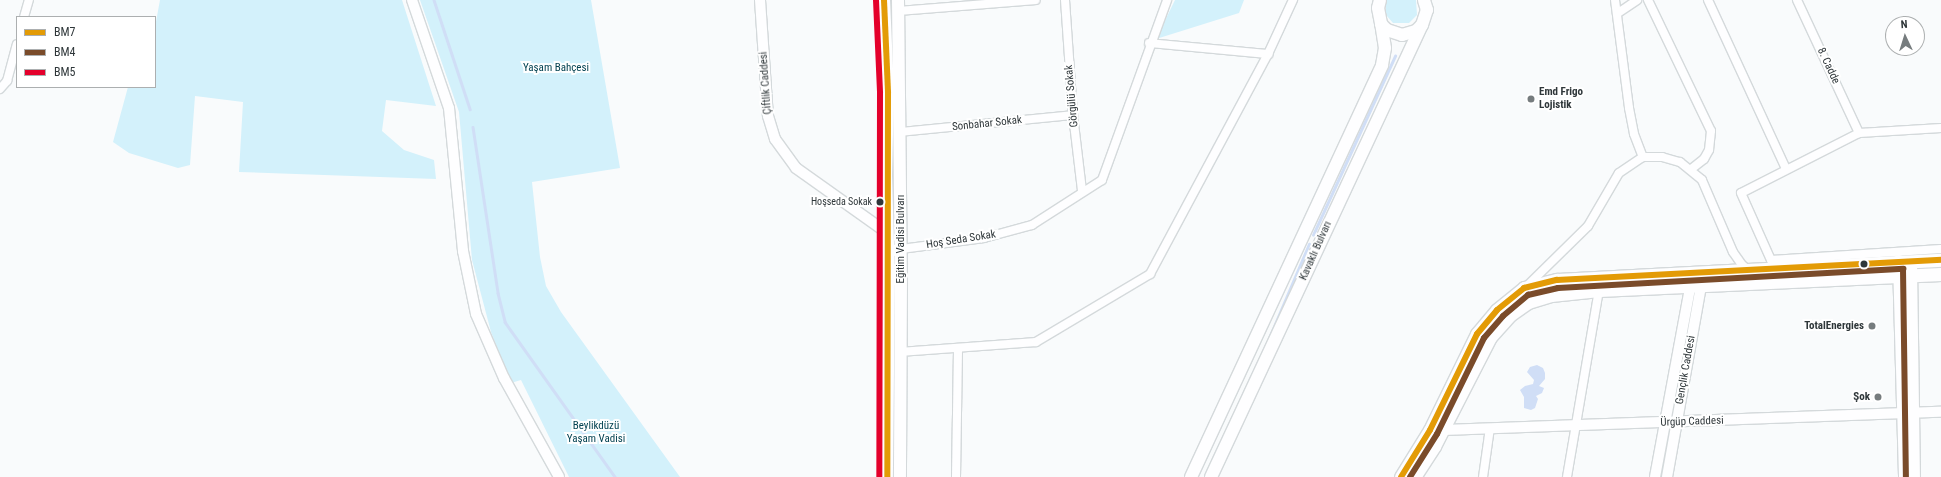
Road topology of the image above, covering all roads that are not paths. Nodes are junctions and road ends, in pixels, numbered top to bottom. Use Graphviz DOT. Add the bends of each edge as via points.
graph roads {
  1 [pos="29,0"];
  2 [pos="412,0"];
  3 [pos="760,0"];
  4 [pos="884,0"];
  5 [pos="1036,0"];
  6 [pos="1066,0"];
  7 [pos="1167,0"];
  8 [pos="1293,0"];
  9 [pos="1424,0"];
  10 [pos="1432,0"];
  11 [pos="1616,0"];
  12 [pos="1637,0"];
  13 [pos="1648,0"];
  14 [pos="1708,0"];
  15 [pos="1797,0"];
  16 [pos="1378,1"];
  17 [pos="968,3"];
  18 [pos="898,5"];
  19 [pos="1618,13"];
  20 [pos="24,16"];
  21 [pos="1424,22"];
  22 [pos="1381,24"];
  23 [pos="1149,43"];
  24 [pos="16,48"];
  25 [pos="1268,54"];
  26 [pos="0,89"];
  27 [pos="1073,115"];
  28 [pos="1941,128"];
  29 [pos="900,132"];
  30 [pos="1859,133"];
  31 [pos="1643,157"];
  32 [pos="1691,169"];
  33 [pos="1786,169"];
  34 [pos="1082,191"];
  35 [pos="886,232"];
  36 [pos="888,249"];
  37 [pos="901,249"];
  38 [pos="1941,249"];
  39 [pos="1941,260"];
  40 [pos="1905,261"];
  41 [pos="1750,271"];
  42 [pos="1941,274"];
  43 [pos="1905,276"];
  44 [pos="1524,288"];
  45 [pos="1695,288"];
  46 [pos="1599,290"];
  47 [pos="958,349"];
  48 [pos="900,352"];
  49 [pos="1941,412"];
  50 [pos="1908,414"];
  51 [pos="1676,422"];
  52 [pos="1663,423"];
  53 [pos="1576,426"];
  54 [pos="1490,428"];
  55 [pos="1442,430"];
  56 [pos="559,477"];
  57 [pos="887,477"];
  58 [pos="900,477"];
  59 [pos="956,477"];
  60 [pos="1192,477"];
  61 [pos="1211,477"];
  62 [pos="1401,477"];
  63 [pos="1414,477"];
  64 [pos="1483,477"];
  65 [pos="1567,477"];
  66 [pos="1655,477"];
  67 [pos="1667,477"];
  68 [pos="1905,477"];
  69 [pos="1914,477"];
  1 -- 20 [label="street"];
  2 -- 56 [label="street" via="449,108 463,251 476,314 504,378"];
  3 -- 35 [label="street, Çiftlik Caddesi" via="768,116 775,139 796,168"];
  4 -- 35 [label="main road, Eğitim Vadisi Bulvarı" via="888,93"];
  5 -- 17 [label="street"];
  6 -- 27 [label="street, Görgülü Sokak"];
  7 -- 23 [label="street, Hoş Seda Sokak"];
  8 -- 25 [label="street"];
  9 -- 21 [label="main road, Kavaklı Bulvarı"];
  10 -- 21 [label="main road, Kavaklı Bulvarı"];
  11 -- 19 [label="street"];
  12 -- 19 [label="street"];
  13 -- 32 [label="street" via="1711,131 1709,150 1704,159"];
  14 -- 33 [label="street"];
  15 -- 30 [label="street, 8. Cadde"];
  16 -- 22 [label="main road, Kavaklı Bulvarı"];
  17 -- 18 [label="street"];
  18 -- 29 [label="main road, Eğitim Vadisi Bulvarı"];
  19 -- 31 [label="street" via="1629,108 1634,134"];
  21 -- 22 [label="main road" via="1409,34 1402,35 1387,30"];
  21 -- 61 [label="main road, Kavaklı Bulvarı"];
  22 -- 60 [label="main road, Kavaklı Bulvarı" via="1386,48 1382,64"];
  23 -- 25 [label="street"];
  23 -- 34 [label="street, Hoş Seda Sokak" via="1102,180"];
  24 -- 26 [label="street" via="7,81"];
  25 -- 47 [label="street" via="1150,274 1036,342"];
  27 -- 29 [label="street, Sonbahar Sokak"];
  27 -- 34 [label="street, Görgülü Sokak"];
  28 -- 30 [label="street"];
  29 -- 37 [label="main road, Eğitim Vadisi Bulvarı"];
  30 -- 33 [label="street"];
  31 -- 32 [label="street" via="1662,157 1680,162"];
  31 -- 44 [label="street" via="1619,173 1588,226"];
  32 -- 41 [label="street" via="1702,180 1733,252"];
  33 -- 38 [label="street" via="1741,193 1771,260"];
  34 -- 37 [label="street, Hoş Seda Sokak" via="1032,225 984,238"];
  35 -- 36 [label="main road, Eğitim Vadisi Bulvarı"];
  36 -- 37 [label="main road"];
  36 -- 57 [label="main road, Eğitim Vadisi Bulvarı"];
  37 -- 48 [label="main road, Eğitim Vadisi Bulvarı"];
  39 -- 40 [label="main road"];
  40 -- 41 [label="main road"];
  40 -- 43 [label="main road"];
  41 -- 44 [label="main road" via="1557,280"];
  42 -- 43 [label="main road"];
  43 -- 45 [label="main road"];
  43 -- 50 [label="main road"];
  44 -- 62 [label="main road" via="1497,310 1477,334 1430,430"];
  45 -- 46 [label="main road"];
  45 -- 51 [label="street, Gençlik Caddesi"];
  45 -- 52 [label="street, Gençlik Caddesi"];
  46 -- 53 [label="street"];
  46 -- 55 [label="main road" via="1551,295 1528,302 1511,314 1490,336"];
  47 -- 48 [label="street"];
  47 -- 59 [label="street"];
  48 -- 58 [label="main road, Eğitim Vadisi Bulvarı"];
  49 -- 50 [label="street, Ürgüp Caddesi"];
  50 -- 51 [label="street, Ürgüp Caddesi"];
  50 -- 68 [label="main road"];
  50 -- 69 [label="main road"];
  51 -- 52 [label="street, Ürgüp Caddesi"];
  51 -- 67 [label="street, Gençlik Caddesi"];
  52 -- 53 [label="street, Ürgüp Caddesi"];
  52 -- 66 [label="street, Gençlik Caddesi"];
  53 -- 54 [label="street, Ürgüp Caddesi"];
  53 -- 65 [label="street"];
  54 -- 55 [label="street, Ürgüp Caddesi"];
  54 -- 64 [label="street"];
  55 -- 63 [label="main road"];
}
